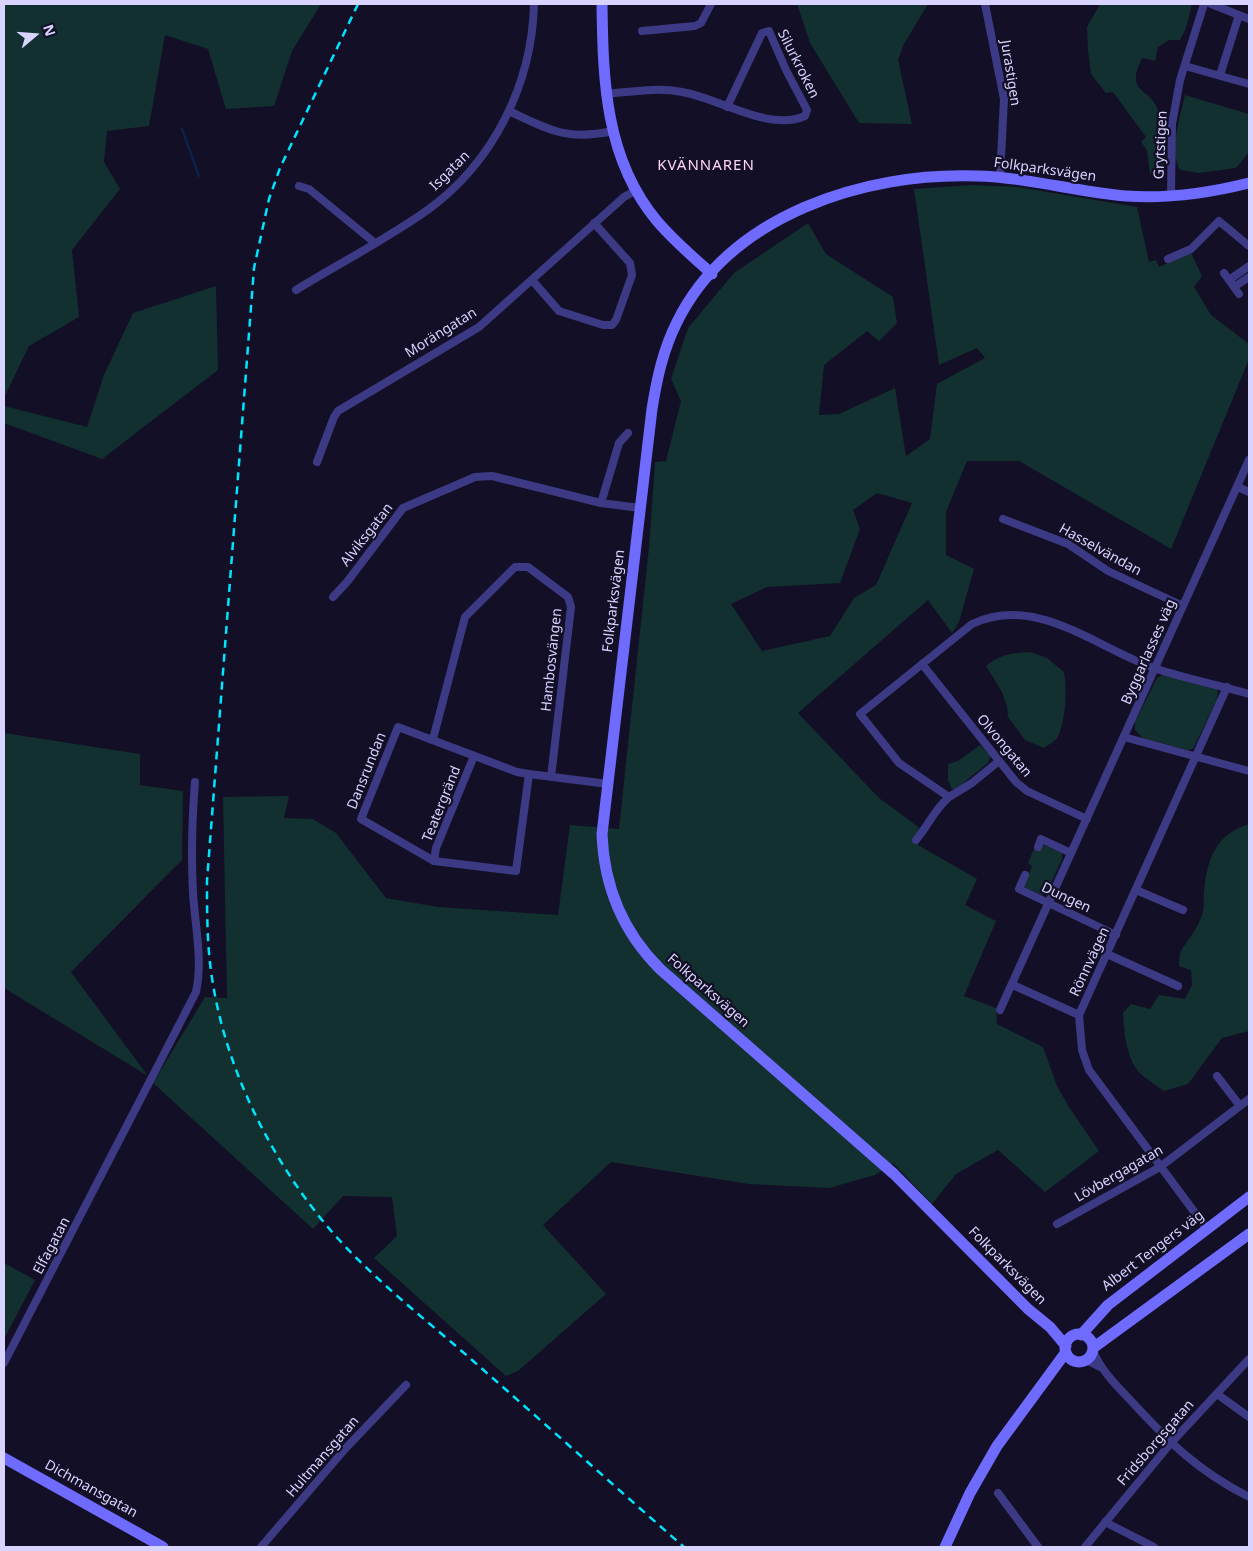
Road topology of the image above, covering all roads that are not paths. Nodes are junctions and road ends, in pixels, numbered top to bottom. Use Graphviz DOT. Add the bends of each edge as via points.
graph roads {
  1 [pos="534,4"];
  2 [pos="602,4"];
  3 [pos="711,4"];
  4 [pos="985,4"];
  5 [pos="1204,4"];
  6 [pos="1211,4"];
  7 [pos="1239,15"];
  8 [pos="1249,19"];
  9 [pos="642,30"];
  10 [pos="1185,66"];
  11 [pos="1220,75"];
  12 [pos="1249,84"];
  13 [pos="605,94"];
  14 [pos="727,107"];
  15 [pos="509,111"];
  16 [pos="612,132"];
  17 [pos="1000,177"];
  18 [pos="1249,183"];
  19 [pos="299,186"];
  20 [pos="637,190"];
  21 [pos="1171,196"];
  22 [pos="594,223"];
  23 [pos="374,242"];
  24 [pos="1249,246"];
  25 [pos="1168,259"];
  26 [pos="1249,266"];
  27 [pos="1224,273"];
  28 [pos="712,274"];
  29 [pos="1249,277"];
  30 [pos="532,280"];
  31 [pos="1234,287"];
  32 [pos="296,290"];
  33 [pos="628,433"];
  34 [pos="1249,460"];
  35 [pos="317,462"];
  36 [pos="1238,487"];
  37 [pos="1249,492"];
  38 [pos="601,502"];
  39 [pos="640,508"];
  40 [pos="1003,519"];
  41 [pos="333,597"];
  42 [pos="1183,606"];
  43 [pos="922,664"];
  44 [pos="1156,669"];
  45 [pos="1227,687"];
  46 [pos="1249,694"];
  47 [pos="1124,737"];
  48 [pos="433,739"];
  49 [pos="474,756"];
  50 [pos="1195,756"];
  51 [pos="998,761"];
  52 [pos="1249,771"];
  53 [pos="529,774"];
  54 [pos="551,777"];
  55 [pos="196,782"];
  56 [pos="608,784"];
  57 [pos="949,797"];
  58 [pos="1087,819"];
  59 [pos="916,840"];
  60 [pos="1038,847"];
  61 [pos="1071,853"];
  62 [pos="434,861"];
  63 [pos="1024,875"];
  64 [pos="1136,890"];
  65 [pos="1048,904"];
  66 [pos="1183,910"];
  67 [pos="1116,935"];
  68 [pos="1107,954"];
  69 [pos="1013,985"];
  70 [pos="1178,986"];
  71 [pos="1000,1010"];
  72 [pos="1079,1015"];
  73 [pos="1217,1076"];
  74 [pos="1249,1099"];
  75 [pos="1240,1106"];
  76 [pos="1160,1167"];
  77 [pos="1249,1197"];
  78 [pos="1057,1224"];
  79 [pos="1207,1229"];
  80 [pos="1249,1234"];
  81 [pos="1050,1326"];
  82 [pos="1079,1335"];
  83 [pos="1066,1349"];
  84 [pos="1091,1353"];
  85 [pos="1249,1359"];
  86 [pos="1074,1361"];
  87 [pos="4,1363"];
  88 [pos="1045,1384"];
  89 [pos="406,1385"];
  90 [pos="1217,1394"];
  91 [pos="1249,1418"];
  92 [pos="1170,1444"];
  93 [pos="4,1458"];
  94 [pos="998,1493"];
  95 [pos="1249,1497"];
  96 [pos="1105,1522"];
  97 [pos="163,1547"];
  98 [pos="261,1547"];
  99 [pos="945,1547"];
  100 [pos="1038,1547"];
  101 [pos="1085,1547"];
  102 [pos="1154,1547"];
  1 -- 15 [label="street, Isgatan" via="526,66"];
  2 -- 13 [label="main road"];
  3 -- 9 [label="street" via="701,23 695,26"];
  4 -- 17 [label="street, Jurastigen" via="1004,99"];
  5 -- 10 [label="street, Grytstigen"];
  6 -- 7 [label="street"];
  7 -- 8 [label="street"];
  7 -- 11 [label="street"];
  10 -- 11 [label="street"];
  10 -- 21 [label="street, Grytstigen" via="1172,124"];
  11 -- 12 [label="street"];
  13 -- 14 [label="street, Silurkroken" via="668,90 696,95"];
  13 -- 16 [label="main road"];
  14 -- 14 [label="street, Silurkroken" via="776,119 791,120 805,116 804,102 769,31 762,33"];
  15 -- 16 [label="street" via="568,135"];
  15 -- 23 [label="street, Isgatan" via="497,136 467,175 430,208"];
  16 -- 20 [label="main road"];
  17 -- 21 [label="main road, Folkparksvägen" via="1124,196"];
  17 -- 28 [label="main road, Folkparksvägen" via="946,176 909,180 821,201 788,213 749,238"];
  18 -- 21 [label="main road, Folkparksvägen"];
  19 -- 23 [label="street" via="309,189"];
  20 -- 22 [label="street, Morängatan"];
  20 -- 28 [label="main road" via="656,220"];
  22 -- 30 [label="street, Morängatan"];
  22 -- 30 [label="street" via="630,263 632,274 612,325 559,311"];
  23 -- 32 [label="street, Isgatan"];
  24 -- 25 [label="street" via="1219,221 1191,249"];
  26 -- 31 [label="street"];
  27 -- 31 [label="street"];
  28 -- 39 [label="main road, Folkparksvägen" via="684,309 660,363"];
  29 -- 31 [label="street"];
  30 -- 35 [label="street, Morängatan" via="479,327 338,412"];
  33 -- 38 [label="street" via="619,443"];
  34 -- 36 [label="street, Byggarlasses väg"];
  36 -- 37 [label="street"];
  36 -- 42 [label="street, Byggarlasses väg"];
  38 -- 39 [label="street, Alviksgatan"];
  38 -- 41 [label="street, Alviksgatan" via="492,476 475,477 403,508"];
  39 -- 56 [label="main road, Folkparksvägen"];
  40 -- 42 [label="street, Hasselvändan" via="1068,544 1108,571"];
  42 -- 44 [label="street, Byggarlasses väg"];
  43 -- 44 [label="street" via="977,622 1026,614 1054,622"];
  43 -- 51 [label="street, Olvongatan"];
  43 -- 57 [label="street" via="860,714 899,763"];
  44 -- 45 [label="street"];
  44 -- 47 [label="street, Byggarlasses väg"];
  45 -- 46 [label="street"];
  45 -- 50 [label="street, Rönnvägen"];
  47 -- 50 [label="street"];
  47 -- 58 [label="street, Byggarlasses väg"];
  48 -- 49 [label="street, Dansrundan"];
  48 -- 54 [label="street, Hambosvängen" via="465,617 515,568 528,567 568,597 571,607"];
  48 -- 62 [label="street, Dansrundan" via="398,727 361,819"];
  49 -- 53 [label="street, Dansrundan"];
  49 -- 62 [label="street, Teatergränd" via="436,848"];
  50 -- 52 [label="street"];
  50 -- 64 [label="street, Rönnvägen"];
  51 -- 57 [label="street"];
  51 -- 58 [label="street, Olvongatan" via="1027,791"];
  53 -- 54 [label="street, Dansrundan"];
  53 -- 62 [label="street, Dansrundan" via="516,871"];
  54 -- 56 [label="street, Dansrundan"];
  55 -- 87 [label="street, Elfagatan" via="191,823 199,962 196,992"];
  56 -- 81 [label="main road, Folkparksvägen" via="602,834 608,882 622,920 646,956 894,1174 1028,1309"];
  57 -- 59 [label="street" via="930,817 928,827"];
  58 -- 61 [label="street, Byggarlasses väg"];
  60 -- 61 [label="street" via="1041,839"];
  61 -- 65 [label="street, Byggarlasses väg"];
  63 -- 65 [label="street, Dungen" via="1019,889"];
  64 -- 66 [label="street"];
  64 -- 67 [label="street, Rönnvägen"];
  65 -- 67 [label="street, Dungen"];
  65 -- 69 [label="street, Byggarlasses väg"];
  67 -- 68 [label="street, Rönnvägen"];
  68 -- 70 [label="street"];
  68 -- 72 [label="street, Rönnvägen"];
  69 -- 71 [label="street, Byggarlasses väg"];
  69 -- 72 [label="street"];
  72 -- 76 [label="street, Rönnvägen" via="1082,1050 1089,1070"];
  73 -- 75 [label="street"];
  74 -- 75 [label="street, Lövbergagatan"];
  75 -- 76 [label="street, Lövbergagatan"];
  76 -- 78 [label="street, Lövbergagatan"];
  76 -- 79 [label="street, Rönnvägen"];
  77 -- 79 [label="main road, Albert Tengers väg"];
  79 -- 82 [label="main road, Albert Tengers väg" via="1108,1304"];
  80 -- 84 [label="main road"];
  81 -- 82 [label="main road, Folkparksvägen"];
  81 -- 83 [label="main road, Folkparksvägen"];
  82 -- 83 [label="main road" via="1070,1339"];
  82 -- 84 [label="main road" via="1090,1339"];
  83 -- 86 [label="main road"];
  83 -- 88 [label="main road"];
  84 -- 86 [label="main road"];
  84 -- 92 [label="street"];
  85 -- 90 [label="street, Fridsborgsgatan"];
  86 -- 88 [label="main road"];
  88 -- 99 [label="main road" via="997,1446"];
  89 -- 98 [label="street, Hultmansgatan" via="345,1449"];
  90 -- 91 [label="street"];
  90 -- 92 [label="street, Fridsborgsgatan"];
  92 -- 95 [label="street" via="1192,1463"];
  92 -- 96 [label="street, Fridsborgsgatan"];
  93 -- 97 [label="main road, Dichmansgatan"];
  94 -- 100 [label="street"];
  96 -- 101 [label="street, Fridsborgsgatan"];
  96 -- 102 [label="street"];
}
